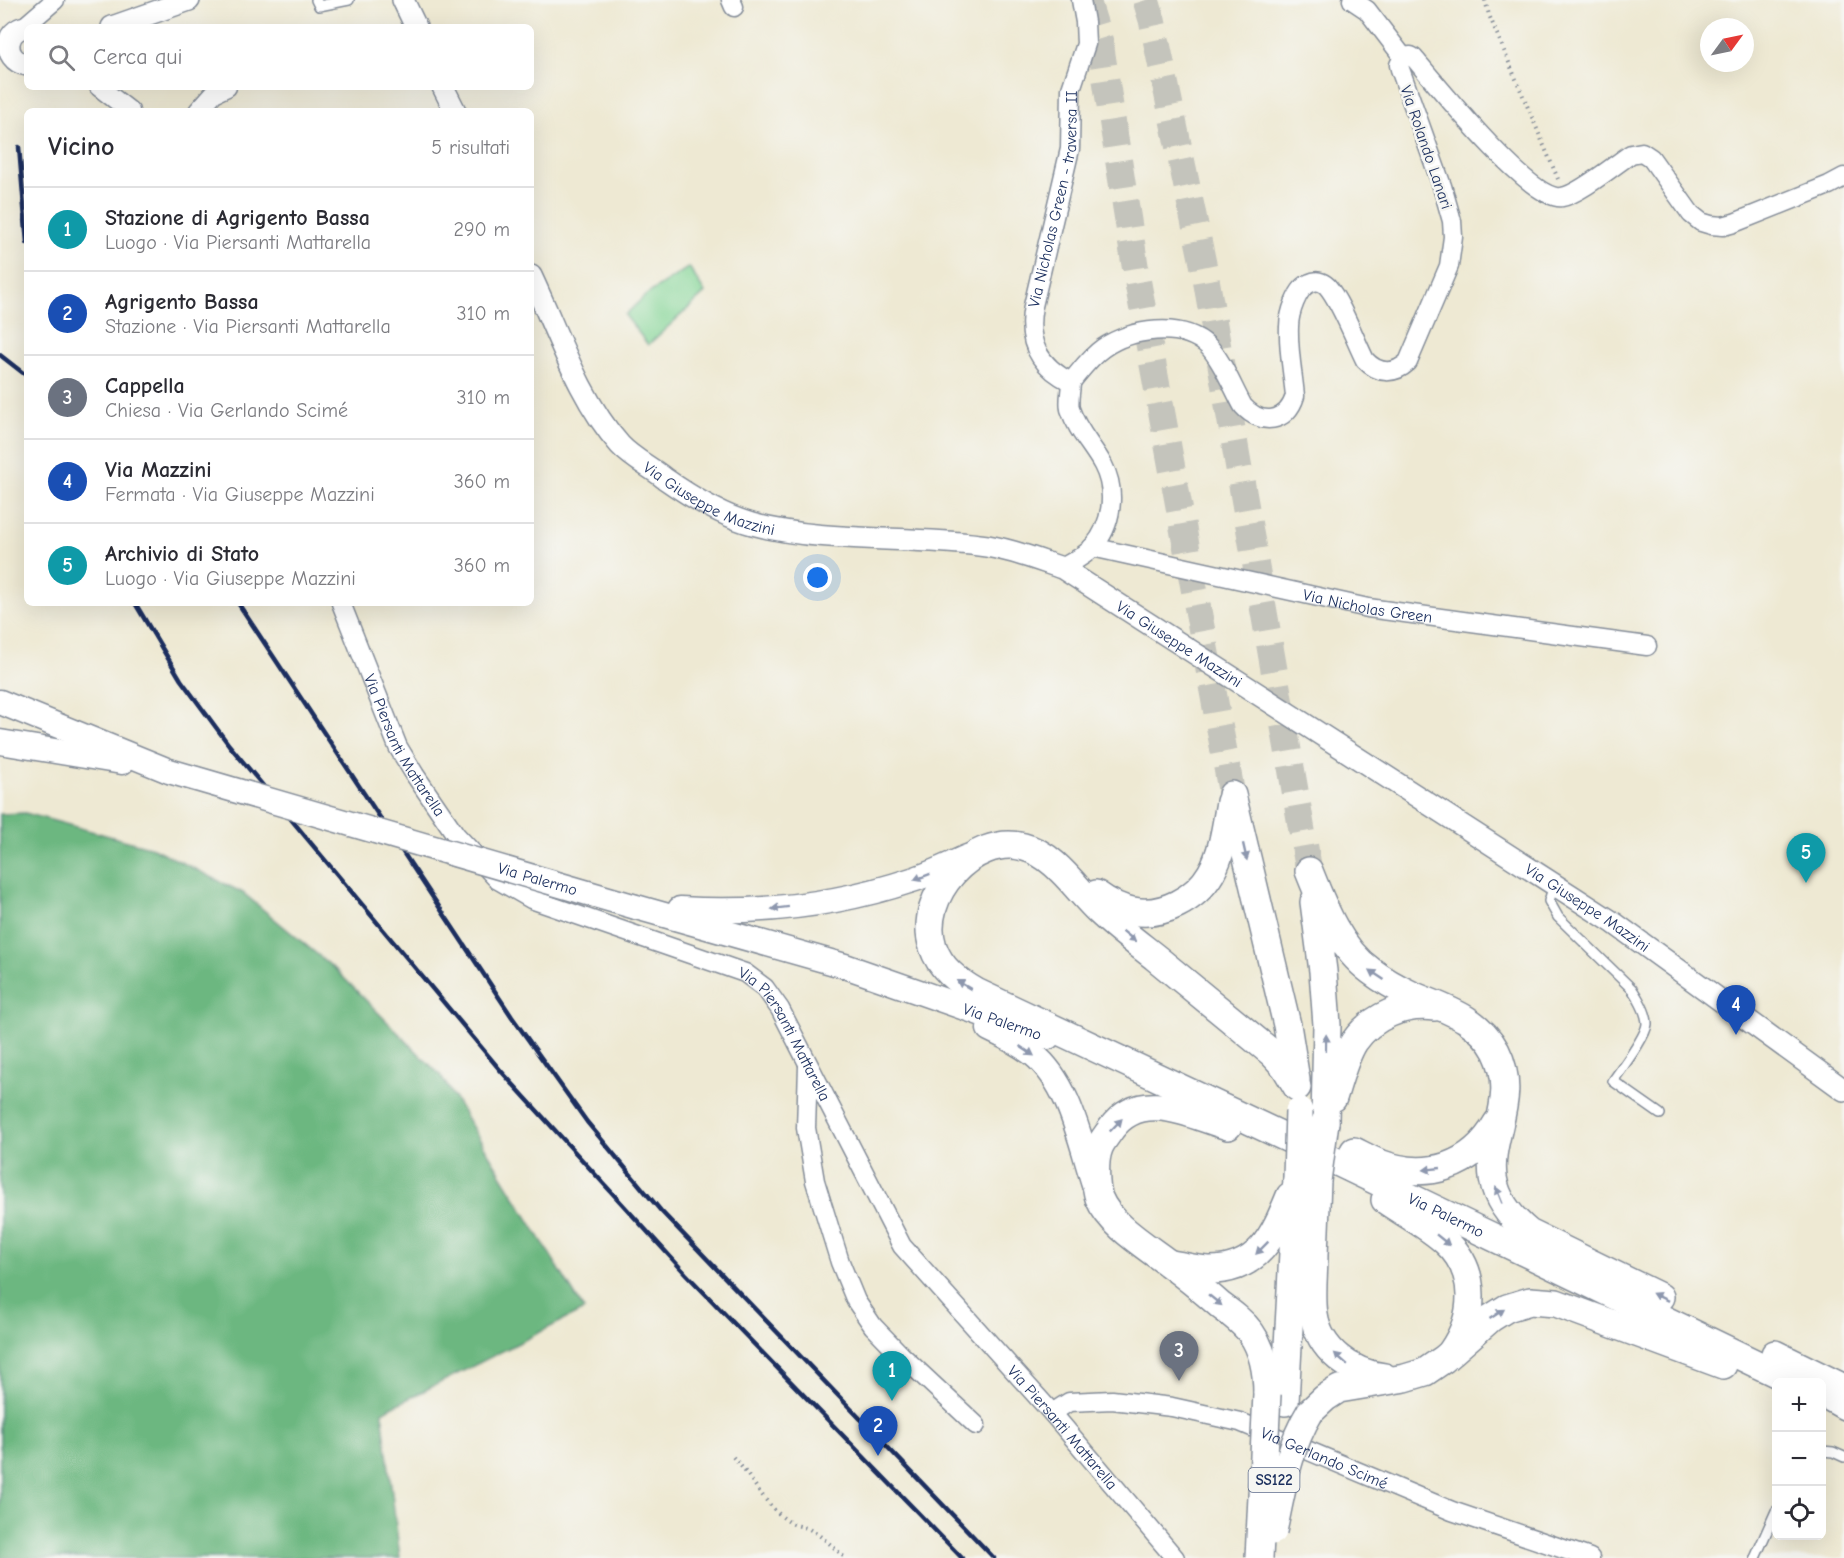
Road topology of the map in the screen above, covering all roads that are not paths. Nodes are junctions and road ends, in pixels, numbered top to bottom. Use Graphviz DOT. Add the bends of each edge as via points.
graph roads {
  1 [pos="189,0"];
  2 [pos="316,0"];
  3 [pos="349,0"];
  4 [pos="403,0"];
  5 [pos="1081,0"];
  6 [pos="1352,0"];
  7 [pos="54,1"];
  8 [pos="34,24"];
  9 [pos="121,24"];
  10 [pos="411,24"];
  11 [pos="1403,57"];
  12 [pos="103,90"];
  13 [pos="220,90"];
  14 [pos="445,90"];
  15 [pos="126,108"];
  16 [pos="201,108"];
  17 [pos="453,108"];
  18 [pos="1844,177"];
  19 [pos="534,283"];
  20 [pos="1071,382"];
  21 [pos="1092,547"];
  22 [pos="1062,568"];
  23 [pos="342,606"];
  24 [pos="1647,646"];
  25 [pos="0,702"];
  26 [pos="0,720"];
  27 [pos="0,742"];
  28 [pos="168,771"];
  29 [pos="975,854"];
  30 [pos="1056,867"];
  31 [pos="1554,885"];
  32 [pos="636,907"];
  33 [pos="900,986"];
  34 [pos="1448,1010"];
  35 [pos="808,1064"];
  36 [pos="1130,1065"];
  37 [pos="1844,1090"];
  38 [pos="1204,1099"];
  39 [pos="1298,1099"];
  40 [pos="1502,1107"];
  41 [pos="1660,1114"];
  42 [pos="1324,1122"];
  43 [pos="1308,1148"];
  44 [pos="1307,1180"];
  45 [pos="1099,1198"];
  46 [pos="1169,1263"];
  47 [pos="1452,1351"];
  48 [pos="1394,1378"];
  49 [pos="1784,1378"];
  50 [pos="1772,1381"];
  51 [pos="1276,1398"];
  52 [pos="1833,1399"];
  53 [pos="1052,1413"];
  54 [pos="976,1425"];
  55 [pos="1826,1451"];
  56 [pos="1844,1457"];
  57 [pos="1772,1520"];
  58 [pos="1175,1558"];
  59 [pos="1263,1558"];
  60 [pos="1590,1558"];
  61 [pos="1755,1558"];
  1 -- 9 [label="street"];
  2 -- 3 [label="lane" via="319,6"];
  4 -- 10 [label="street"];
  5 -- 20 [label="street, Via Nicholas Green - traversa II" via="1086,44 1071,89 1070,149 1031,327 1042,360"];
  6 -- 11 [label="street" via="1367,10"];
  7 -- 8 [label="street"];
  11 -- 18 [label="street, Via Rolando Lanari" via="1414,58 1480,136 1539,190 1552,197 1566,196 1631,154 1642,152 1652,158 1691,214 1701,222 1723,226"];
  11 -- 20 [label="street, Via Rolando Lanari" via="1400,69 1442,186 1453,237 1449,266 1403,367 1383,372 1370,365 1327,286 1314,281 1301,290 1288,326 1295,396 1292,407 1279,417 1263,419 1248,412 1208,345 1181,333 1155,331 1111,343 1097,352"];
  12 -- 15 [label="street"];
  13 -- 16 [label="street"];
  14 -- 17 [label="street"];
  19 -- 22 [label="street, Via Giuseppe Mazzini" via="583,389 607,428 640,461 713,509 752,524 806,533 980,545"];
  20 -- 21 [label="street" via="1070,407 1079,432 1103,464 1109,480 1108,522"];
  21 -- 22 [label="street"];
  21 -- 24 [label="street, Via Nicholas Green" via="1368,608"];
  22 -- 31 [label="street, Via Giuseppe Mazzini"];
  23 -- 35 [label="street, Via Piersanti Mattarella" via="398,747 456,835 498,880 531,899 745,973 773,998"];
  25 -- 28 [label="main road"];
  26 -- 28 [label="main road"];
  27 -- 28 [label="main road"];
  28 -- 32 [label="main road, Via Palermo, bridge"];
  29 -- 30 [label="main road" via="990,848 1023,846 1040,852"];
  29 -- 32 [label="main road, one-way" via="912,880 838,900 757,911"];
  36 -- 29 [label="main road, one-way" via="976,992 955,979 942,964 929,924 934,905 942,886"];
  30 -- 39 [label="main road, one-way" via="1099,912 1273,1054 1285,1067"];
  30 -- 39 [label="main road, one-way" via="1117,907 1156,912 1177,904 1196,891 1211,873 1222,844 1232,795 1287,1025"];
  31 -- 37 [label="street, Via Giuseppe Mazzini" via="1614,923"];
  31 -- 41 [label="lane" via="1549,901 1558,917 1632,989 1641,1003 1647,1024 1613,1081"];
  32 -- 33 [label="main road, Via Palermo" via="845,966"];
  33 -- 36 [label="main road, Via Palermo"];
  33 -- 45 [label="main road, one-way" via="1034,1055 1052,1075 1064,1097"];
  34 -- 40 [label="main road" via="1473,1023 1496,1051 1505,1086"];
  34 -- 42 [label="main road" via="1409,1007 1386,1014 1368,1027 1348,1053"];
  34 -- 42 [label="main road" via="1408,993 1369,969 1337,932 1309,871 1327,1025"];
  35 -- 53 [label="street, Via Piersanti Mattarella" via="902,1246"];
  35 -- 54 [label="street" via="806,1128 815,1180 852,1292 873,1326"];
  36 -- 38 [label="main road, Via Palermo"];
  40 -- 38 [label="main road, one-way" via="1490,1136 1473,1153 1454,1164 1422,1170 1379,1163 1278,1113"];
  38 -- 43 [label="main road, Via Palermo"];
  39 -- 44 [label="main road, bridge"];
  52 -- 40 [label="main road, one-way" via="1522,1227 1504,1208 1491,1172"];
  42 -- 44 [label="main road, bridge"];
  45 -- 43 [label="main road, one-way" via="1095,1164 1099,1148 1115,1124 1145,1107 1165,1106"];
  43 -- 47 [label="main road, one-way" via="1454,1250 1466,1273 1471,1299 1465,1329"];
  43 -- 49 [label="main road, Via Palermo"];
  44 -- 46 [label="main road, one-way" via="1258,1253 1226,1269"];
  48 -- 44 [label="main road, one-way" via="1370,1375 1348,1366 1331,1350 1317,1325"];
  44 -- 51 [label="main road"];
  45 -- 46 [label="main road" via="1115,1221"];
  46 -- 51 [label="main road, one-way" via="1253,1335"];
  47 -- 48 [label="main road" via="1425,1372"];
  47 -- 50 [label="main road, one-way" via="1507,1308 1530,1301 1556,1303"];
  48 -- 59 [label="main road, bridge" via="1339,1389 1310,1412 1291,1451"];
  51 -- 59 [label="main road, bridge"];
  53 -- 58 [label="street, Via Piersanti Mattarella"];
  53 -- 60 [label="street, Via Gerlando Scimé" via="1069,1402 1112,1401 1172,1407 1240,1422 1452,1511"];
  55 -- 56 [label="lane"];
  57 -- 61 [label="lane"];
}
